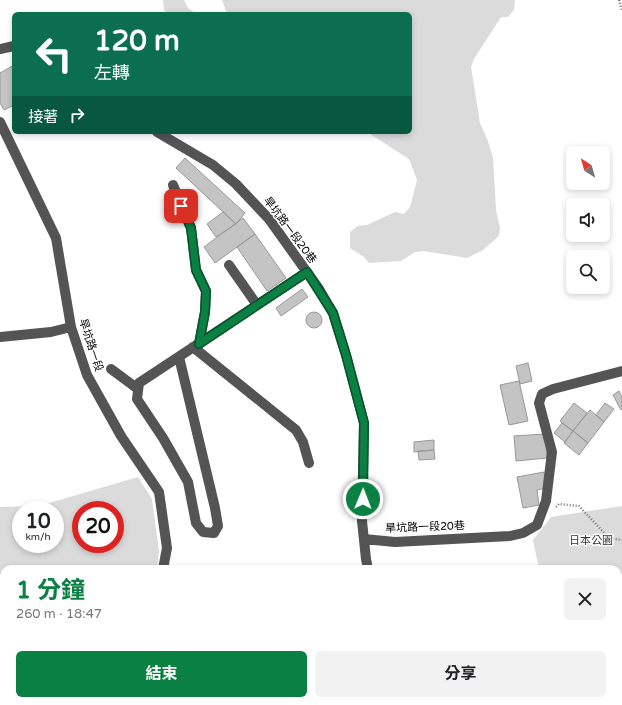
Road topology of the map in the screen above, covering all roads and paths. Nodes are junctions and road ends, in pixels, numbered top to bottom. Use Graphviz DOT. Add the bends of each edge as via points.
graph roads {
  1 [pos="619,0"];
  2 [pos="622,11"];
  3 [pos="12,46"];
  4 [pos="0,49"];
  5 [pos="0,122"];
  6 [pos="160,134"];
  7 [pos="173,185"];
  8 [pos="229,265"];
  9 [pos="307,272"];
  10 [pos="257,305"];
  11 [pos="71,327"];
  12 [pos="0,337"];
  13 [pos="196,345"];
  14 [pos="179,357"];
  15 [pos="111,369"];
  16 [pos="622,371"];
  17 [pos="138,389"];
  18 [pos="309,463"];
  19 [pos="554,510"];
  20 [pos="364,539"];
  21 [pos="622,540"];
  22 [pos="164,565"];
  23 [pos="367,565"];
  1 -- 2 [label="path"];
  3 -- 4 [label="street"];
  5 -- 11 [label="street, 旱坑路一段" via="56,238"];
  6 -- 9 [label="street, 旱坑路一段20巷" via="213,165 236,184 269,219"];
  7 -- 13 [label="street" via="191,228 196,270 206,291 205,312"];
  8 -- 10 [label="street"];
  9 -- 10 [label="street"];
  9 -- 20 [label="street, 旱坑路一段20巷" via="333,313 364,423"];
  10 -- 13 [label="street"];
  11 -- 12 [label="street" via="52,332"];
  11 -- 22 [label="street, 旱坑路一段" via="87,374 121,436 159,492 167,548"];
  13 -- 14 [label="street"];
  13 -- 18 [label="street" via="296,430 304,442"];
  14 -- 17 [label="street" via="139,383"];
  14 -- 17 [label="street" via="215,508 218,526 214,533 203,532 196,523 188,482 137,399"];
  15 -- 17 [label="street"];
  16 -- 20 [label="street, 旱坑路一段20巷" via="542,394 539,403 552,452 546,501 537,525 523,533 510,536 395,542"];
  19 -- 21 [label="path" via="559,504 579,506 609,538"];
  20 -- 23 [label="street"];
}
